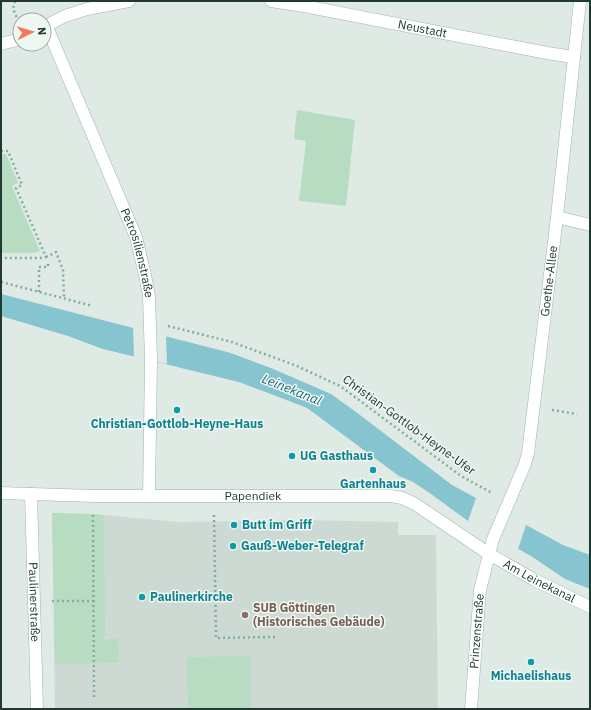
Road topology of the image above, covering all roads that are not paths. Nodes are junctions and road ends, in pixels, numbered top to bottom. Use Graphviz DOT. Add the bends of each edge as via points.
graph roads {
  1 [pos="129,1"];
  2 [pos="271,1"];
  3 [pos="580,1"];
  4 [pos="52,22"];
  5 [pos="12,41"];
  6 [pos="52,42"];
  7 [pos="1,44"];
  8 [pos="574,57"];
  9 [pos="558,217"];
  10 [pos="590,225"];
  11 [pos="1,493"];
  12 [pos="31,494"];
  13 [pos="149,496"];
  14 [pos="489,554"];
  15 [pos="590,607"];
  16 [pos="37,709"];
  17 [pos="471,709"];
  1 -- 4 [label="street" via="87,9"];
  2 -- 8 [label="street, Neustadt"];
  3 -- 8 [label="street, Goethe-Allee"];
  5 -- 7 [label="street"];
  6 -- 13 [label="street, Petrosilienstraße" via="136,237 148,289 151,360"];
  8 -- 9 [label="street, Goethe-Allee"];
  9 -- 10 [label="street"];
  9 -- 14 [label="street, Goethe-Allee" via="528,453"];
  11 -- 12 [label="street, Papendiek"];
  12 -- 13 [label="street, Papendiek"];
  12 -- 16 [label="street, Paulinerstraße"];
  13 -- 14 [label="street, Papendiek" via="391,496 415,504"];
  14 -- 15 [label="street, Am Leinekanal"];
  14 -- 17 [label="street, Prinzenstraße" via="480,590"];
}
